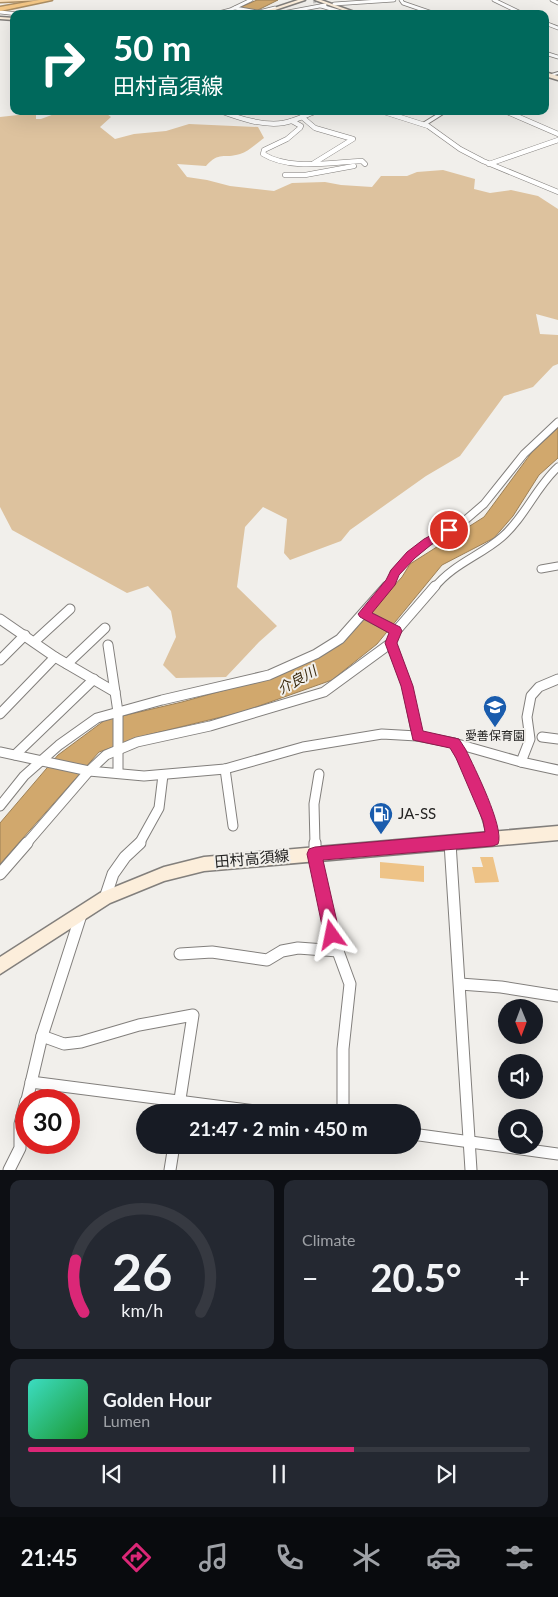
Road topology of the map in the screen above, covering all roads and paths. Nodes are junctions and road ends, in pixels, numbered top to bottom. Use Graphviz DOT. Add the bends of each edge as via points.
graph roads {
  1 [pos="41,0"];
  2 [pos="49,0"];
  3 [pos="251,0"];
  4 [pos="303,0"];
  5 [pos="330,0"];
  6 [pos="394,0"];
  7 [pos="401,0"];
  8 [pos="494,0"];
  9 [pos="0,1"];
  10 [pos="315,1"];
  11 [pos="325,5"];
  12 [pos="320,6"];
  13 [pos="235,8"];
  14 [pos="0,10"];
  15 [pos="228,10"];
  16 [pos="244,10"];
  17 [pos="268,10"];
  18 [pos="298,10"];
  19 [pos="334,10"];
  20 [pos="345,10"];
  21 [pos="423,10"];
  22 [pos="515,10"];
  23 [pos="233,115"];
  24 [pos="307,115"];
  25 [pos="394,115"];
  26 [pos="439,115"];
  27 [pos="514,115"];
  28 [pos="302,117"];
  29 [pos="292,121"];
  30 [pos="424,124"];
  31 [pos="558,134"];
  32 [pos="558,140"];
  33 [pos="314,163"];
  34 [pos="489,164"];
  35 [pos="285,175"];
  36 [pos="558,192"];
  37 [pos="557,427"];
  38 [pos="558,467"];
  39 [pos="558,566"];
  40 [pos="541,570"];
  41 [pos="70,609"];
  42 [pos="365,615"];
  43 [pos="0,619"];
  44 [pos="105,628"];
  45 [pos="395,630"];
  46 [pos="25,635"];
  47 [pos="34,642"];
  48 [pos="391,643"];
  49 [pos="108,645"];
  50 [pos="55,657"];
  51 [pos="0,660"];
  52 [pos="67,664"];
  53 [pos="94,679"];
  54 [pos="558,679"];
  55 [pos="115,692"];
  56 [pos="0,714"];
  57 [pos="118,714"];
  58 [pos="417,736"];
  59 [pos="542,737"];
  60 [pos="558,740"];
  61 [pos="454,743"];
  62 [pos="120,748"];
  63 [pos="0,752"];
  64 [pos="15,755"];
  65 [pos="45,761"];
  66 [pos="521,762"];
  67 [pos="225,769"];
  68 [pos="87,770"];
  69 [pos="558,770"];
  70 [pos="118,772"];
  71 [pos="319,774"];
  72 [pos="163,775"];
  73 [pos="4,796"];
  74 [pos="0,806"];
  75 [pos="233,826"];
  76 [pos="558,833"];
  77 [pos="493,839"];
  78 [pos="450,843"];
  79 [pos="315,854"];
  80 [pos="0,874"];
  81 [pos="105,898"];
  82 [pos="81,913"];
  83 [pos="338,951"];
  84 [pos="180,954"];
  85 [pos="0,966"];
  86 [pos="460,984"];
  87 [pos="558,996"];
  88 [pos="42,1036"];
  89 [pos="31,1082"];
  90 [pos="29,1089"];
  91 [pos="161,1104"];
  92 [pos="179,1104"];
  93 [pos="343,1104"];
  94 [pos="421,1135"];
  95 [pos="469,1142"];
  96 [pos="17,1154"];
  97 [pos="173,1154"];
  98 [pos="558,1154"];
  99 [pos="9,1170"];
  100 [pos="170,1170"];
  101 [pos="470,1170"];
  1 -- 9 [label="main road"];
  2 -- 14 [label="highway"];
  3 -- 13 [label="street"];
  4 -- 17 [label="main road"];
  5 -- 6 [label="street" via="336,4"];
  7 -- 21 [label="street"];
  8 -- 22 [label="street"];
  10 -- 12 [label="street"];
  10 -- 20 [label="main road"];
  11 -- 12 [label="street"];
  12 -- 18 [label="street"];
  12 -- 19 [label="street"];
  13 -- 15 [label="street"];
  13 -- 16 [label="street"];
  23 -- 29 [label="street" via="252,121"];
  24 -- 28 [label="street"];
  25 -- 30 [label="street"];
  26 -- 30 [label="street"];
  27 -- 31 [label="street"];
  28 -- 29 [label="street"];
  28 -- 33 [label="street" via="315,128 353,139"];
  29 -- 33 [label="street" via="300,128 287,139 268,146 263,154 278,161"];
  30 -- 34 [label="street"];
  32 -- 34 [label="street"];
  33 -- 35 [label="street" via="362,161 366,164"];
  34 -- 36 [label="street"];
  37 -- 42 [label="street" via="524,454 479,509 411,555 394,573 391,582"];
  38 -- 45 [label="street" via="519,520 501,538 444,575"];
  39 -- 40 [label="street"];
  41 -- 47 [label="street"];
  42 -- 45 [label="street"];
  42 -- 57 [label="street" via="340,639 316,654 269,675"];
  43 -- 46 [label="street"];
  44 -- 52 [label="street"];
  45 -- 48 [label="street"];
  46 -- 47 [label="street"];
  46 -- 51 [label="street"];
  47 -- 50 [label="street"];
  48 -- 58 [label="street" via="407,686"];
  48 -- 62 [label="street" via="324,692 210,726"];
  49 -- 55 [label="street"];
  50 -- 52 [label="street"];
  50 -- 56 [label="street"];
  52 -- 53 [label="street"];
  53 -- 55 [label="street"];
  53 -- 64 [label="street"];
  54 -- 66 [label="street" via="545,682 533,691 527,718 530,738"];
  55 -- 57 [label="street"];
  57 -- 62 [label="street"];
  57 -- 65 [label="street" via="97,718 59,745"];
  58 -- 61 [label="street"];
  58 -- 67 [label="street" via="382,734 350,738 303,747"];
  59 -- 60 [label="street"];
  61 -- 66 [label="street"];
  61 -- 77 [label="street" via="490,821"];
  62 -- 68 [label="street"];
  62 -- 70 [label="street"];
  63 -- 64 [label="street"];
  64 -- 65 [label="street"];
  65 -- 68 [label="street"];
  65 -- 73 [label="street"];
  66 -- 69 [label="street"];
  67 -- 72 [label="street"];
  67 -- 75 [label="street"];
  68 -- 70 [label="street"];
  68 -- 80 [label="street"];
  70 -- 72 [label="street"];
  71 -- 79 [label="street" via="314,804"];
  72 -- 81 [label="street" via="160,808 139,845 114,874"];
  73 -- 74 [label="street"];
  76 -- 77 [label="main road, 田村高須線"];
  77 -- 78 [label="main road, 田村高須線"];
  78 -- 79 [label="main road, 田村高須線"];
  78 -- 86 [label="street"];
  79 -- 81 [label="main road, 田村高須線" via="204,864 164,874"];
  79 -- 83 [label="street"];
  81 -- 82 [label="main road, 田村高須線"];
  82 -- 85 [label="main road, 田村高須線"];
  82 -- 88 [label="street"];
  83 -- 84 [label="street" via="298,948 282,951 267,960 212,952"];
  83 -- 93 [label="street" via="350,984 343,1049"];
  86 -- 87 [label="street"];
  86 -- 95 [label="street"];
  88 -- 89 [label="street"];
  88 -- 92 [label="street" via="64,1044 81,1042 138,1025 192,1015"];
  89 -- 90 [label="street"];
  89 -- 91 [label="street"];
  94 -- 95 [label="street"];
  95 -- 98 [label="street"];
  95 -- 101 [label="street"];
  96 -- 99 [label="street"];
  97 -- 100 [label="street"];
}
